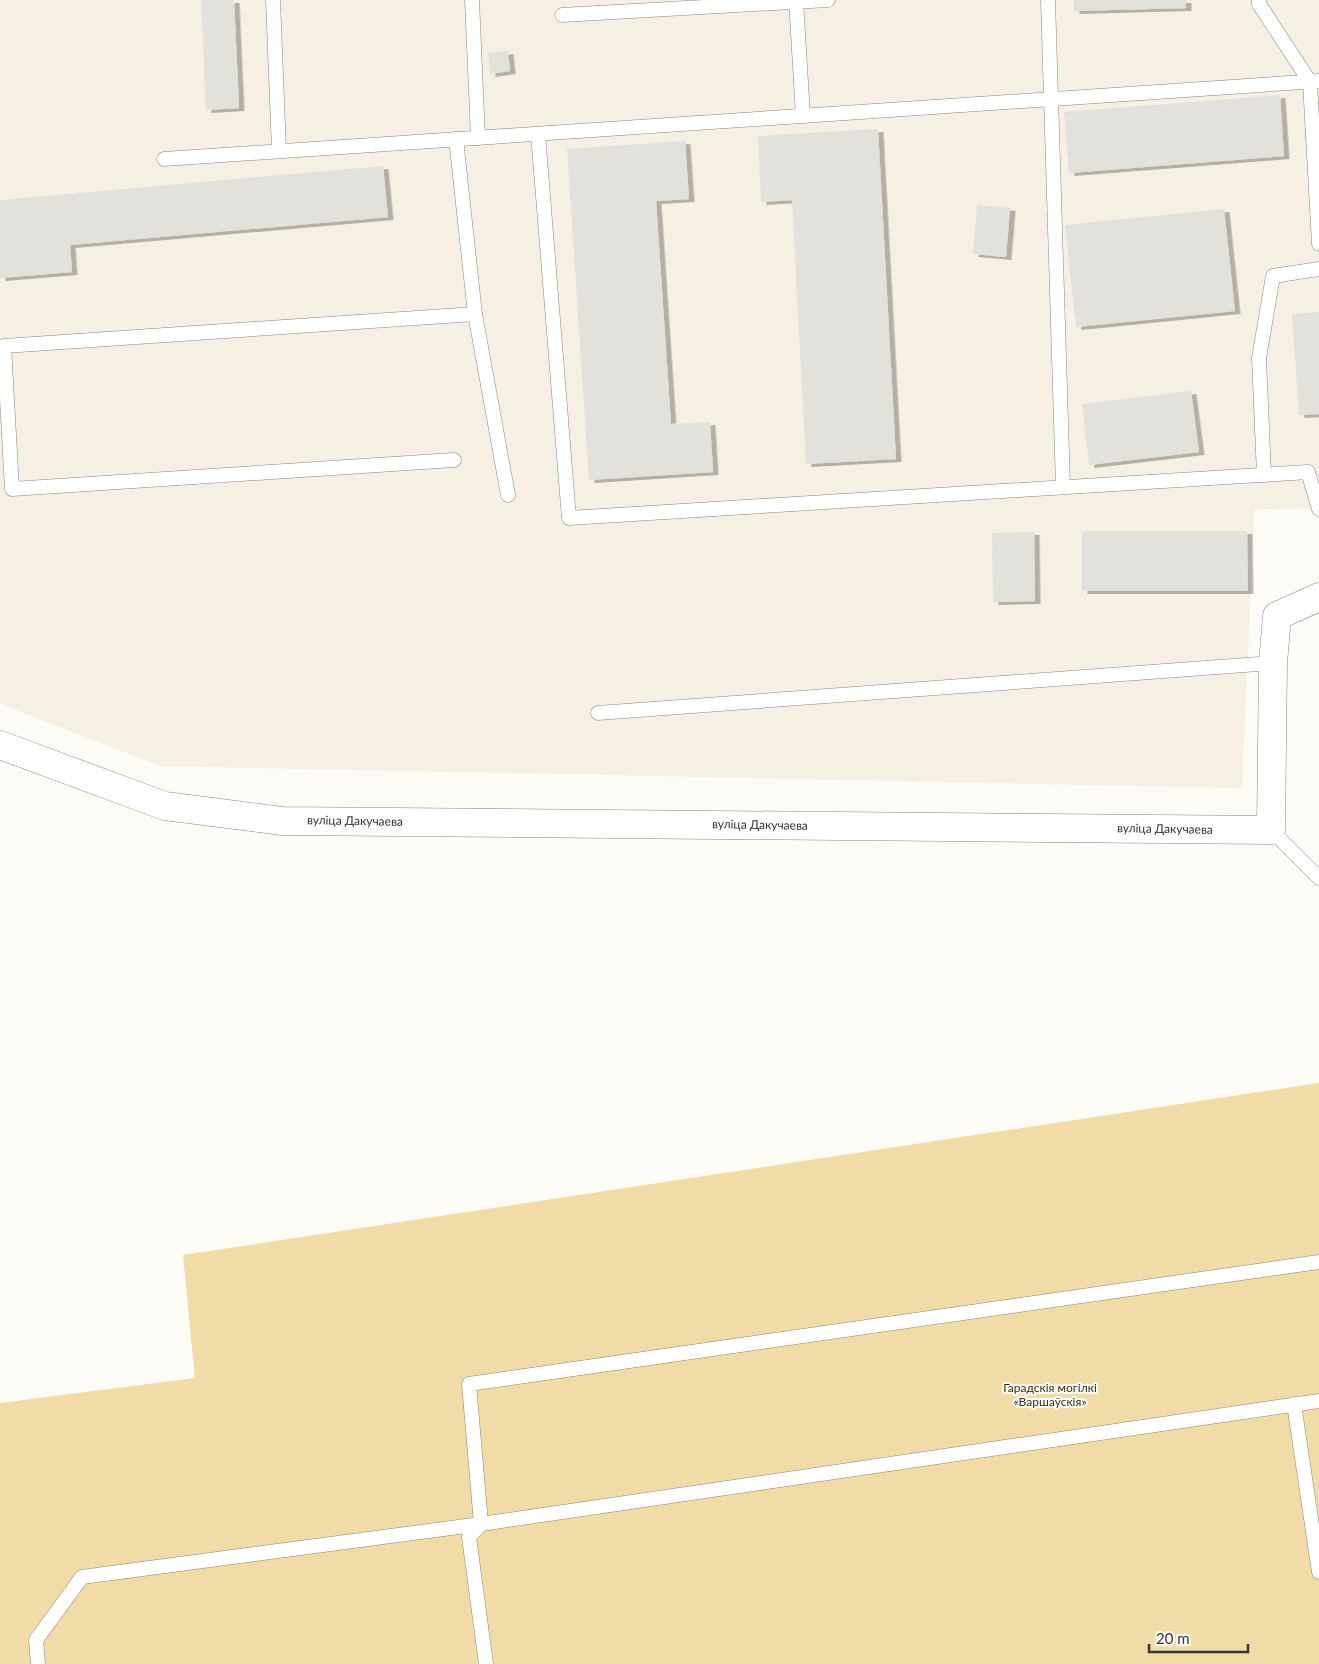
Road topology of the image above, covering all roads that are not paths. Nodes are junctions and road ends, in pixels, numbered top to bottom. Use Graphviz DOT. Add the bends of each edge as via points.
graph roads {
  1 [pos="273,0"];
  2 [pos="472,0"];
  3 [pos="828,0"];
  4 [pos="1048,0"];
  5 [pos="1259,0"];
  6 [pos="796,1"];
  7 [pos="562,15"];
  8 [pos="1314,82"];
  9 [pos="1051,100"];
  10 [pos="803,116"];
  11 [pos="538,134"];
  12 [pos="478,138"];
  13 [pos="456,140"];
  14 [pos="280,151"];
  15 [pos="164,159"];
  16 [pos="1319,244"];
  17 [pos="1319,269"];
  18 [pos="475,314"];
  19 [pos="454,460"];
  20 [pos="1264,475"];
  21 [pos="1063,487"];
  22 [pos="508,495"];
  23 [pos="1319,509"];
  24 [pos="1319,597"];
  25 [pos="1273,663"];
  26 [pos="598,713"];
  27 [pos="0,745"];
  28 [pos="1271,830"];
  29 [pos="1319,878"];
  30 [pos="1319,1262"];
  31 [pos="1319,1401"];
  32 [pos="1294,1404"];
  33 [pos="481,1524"];
  34 [pos="1319,1572"];
  35 [pos="38,1664"];
  36 [pos="486,1664"];
  1 -- 14 [label="lane"];
  2 -- 12 [label="lane"];
  3 -- 6 [label="lane"];
  4 -- 9 [label="lane"];
  5 -- 8 [label="lane"];
  6 -- 7 [label="lane"];
  6 -- 10 [label="lane"];
  8 -- 9 [label="lane"];
  8 -- 16 [label="lane"];
  9 -- 10 [label="lane"];
  9 -- 21 [label="lane"];
  10 -- 11 [label="lane"];
  11 -- 12 [label="lane"];
  11 -- 21 [label="lane" via="569,518"];
  12 -- 13 [label="lane"];
  13 -- 14 [label="lane"];
  13 -- 18 [label="lane"];
  14 -- 15 [label="lane"];
  17 -- 20 [label="lane" via="1273,276 1259,358"];
  18 -- 19 [label="lane" via="4,346 12,489"];
  18 -- 22 [label="lane"];
  20 -- 21 [label="lane"];
  20 -- 23 [label="lane" via="1308,472"];
  24 -- 25 [label="street" via="1277,616"];
  25 -- 26 [label="lane"];
  25 -- 28 [label="street"];
  27 -- 28 [label="street, вуліца Дакучаева" via="165,806 282,821"];
  28 -- 29 [label="lane"];
  30 -- 33 [label="lane" via="470,1384"];
  31 -- 32 [label="lane"];
  32 -- 33 [label="lane"];
  32 -- 34 [label="lane"];
  33 -- 35 [label="lane" via="82,1577 36,1640"];
  33 -- 36 [label="lane" via="469,1537"];
}
